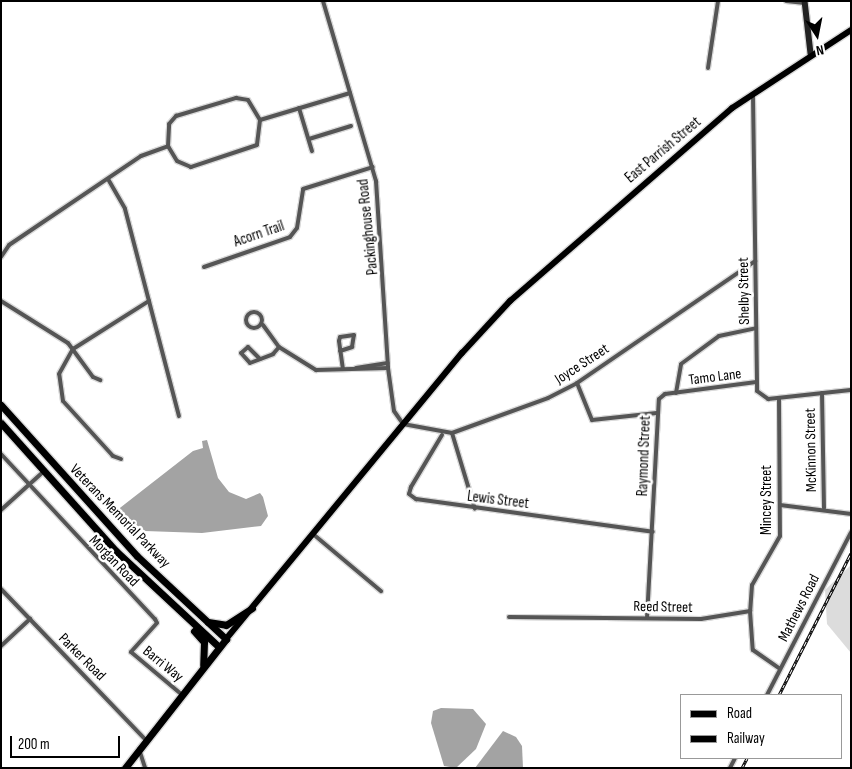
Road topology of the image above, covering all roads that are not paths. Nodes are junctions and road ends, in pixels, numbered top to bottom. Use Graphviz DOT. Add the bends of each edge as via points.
graph roads {
  1 [pos="323,1"];
  2 [pos="718,1"];
  3 [pos="786,1"];
  4 [pos="805,2"];
  5 [pos="851,30"];
  6 [pos="811,54"];
  7 [pos="708,68"];
  8 [pos="350,93"];
  9 [pos="753,93"];
  10 [pos="299,108"];
  11 [pos="260,120"];
  12 [pos="351,126"];
  13 [pos="309,139"];
  14 [pos="168,146"];
  15 [pos="312,151"];
  16 [pos="373,167"];
  17 [pos="108,180"];
  18 [pos="1,257"];
  19 [pos="755,261"];
  20 [pos="204,267"];
  21 [pos="1,301"];
  22 [pos="149,301"];
  23 [pos="263,325"];
  24 [pos="756,328"];
  25 [pos="279,346"];
  26 [pos="73,348"];
  27 [pos="340,351"];
  28 [pos="260,359"];
  29 [pos="388,365"];
  30 [pos="343,369"];
  31 [pos="100,380"];
  32 [pos="756,382"];
  33 [pos="577,383"];
  34 [pos="851,390"];
  35 [pos="676,392"];
  36 [pos="822,393"];
  37 [pos="779,398"];
  38 [pos="1,404"];
  39 [pos="657,414"];
  40 [pos="179,416"];
  41 [pos="1,423"];
  42 [pos="403,424"];
  43 [pos="452,433"];
  44 [pos="442,435"];
  45 [pos="1,454"];
  46 [pos="121,459"];
  47 [pos="43,472"];
  48 [pos="28,486"];
  49 [pos="780,505"];
  50 [pos="824,508"];
  51 [pos="475,509"];
  52 [pos="1,510"];
  53 [pos="851,514"];
  54 [pos="653,532"];
  55 [pos="851,532"];
  56 [pos="312,534"];
  57 [pos="149,584"];
  58 [pos="1,590"];
  59 [pos="381,591"];
  60 [pos="252,608"];
  61 [pos="750,611"];
  62 [pos="509,617"];
  63 [pos="648,618"];
  64 [pos="30,619"];
  65 [pos="205,621"];
  66 [pos="226,640"];
  67 [pos="1,646"];
  68 [pos="220,647"];
  69 [pos="131,652"];
  70 [pos="203,668"];
  71 [pos="780,669"];
  72 [pos="181,694"];
  73 [pos="768,694"];
  74 [pos="146,740"];
  75 [pos="139,749"];
  76 [pos="126,768"];
  77 [pos="145,768"];
  1 -- 8 [label="street, Packinghouse Road"];
  2 -- 7 [label="street"];
  3 -- 4 [label="street"];
  4 -- 6 [label="street"];
  5 -- 6 [label="main road, East Parrish Street"];
  6 -- 9 [label="main road, East Parrish Street"];
  8 -- 10 [label="street"];
  8 -- 16 [label="street, Packinghouse Road"];
  9 -- 19 [label="street, Shelby Street"];
  9 -- 42 [label="main road, East Parrish Street" via="622,201 506,306"];
  10 -- 11 [label="street"];
  10 -- 13 [label="street"];
  11 -- 14 [label="street" via="257,145 191,167 177,161"];
  11 -- 14 [label="street" via="248,100 236,98 176,116 168,124"];
  12 -- 13 [label="street"];
  13 -- 15 [label="street"];
  14 -- 17 [label="street" via="141,156"];
  16 -- 20 [label="street, Acorn Trail" via="303,189 297,228 290,238"];
  16 -- 29 [label="street, Packinghouse Road" via="380,206"];
  17 -- 18 [label="street" via="10,245"];
  17 -- 22 [label="street" via="125,209"];
  19 -- 24 [label="street, Shelby Street"];
  19 -- 33 [label="street, Joyce Street"];
  21 -- 26 [label="street"];
  22 -- 26 [label="street"];
  22 -- 40 [label="street"];
  23 -- 23 [label="street" via="255,311 245,316 250,328"];
  23 -- 25 [label="street"];
  24 -- 32 [label="street, Shelby Street"];
  24 -- 35 [label="street" via="719,336 681,364"];
  25 -- 28 [label="street"];
  25 -- 30 [label="street" via="316,370"];
  26 -- 31 [label="street" via="93,377"];
  26 -- 46 [label="street" via="59,374 61,396 113,456"];
  27 -- 27 [label="street" via="352,347 354,335 342,335"];
  27 -- 30 [label="street"];
  28 -- 28 [label="street" via="248,347 241,353 246,363"];
  29 -- 30 [label="street"];
  29 -- 42 [label="street, Packinghouse Road" via="394,411"];
  32 -- 35 [label="street, Tamo Lane"];
  32 -- 37 [label="street" via="760,396"];
  33 -- 39 [label="street" via="592,420"];
  33 -- 43 [label="street, Joyce Street"];
  34 -- 36 [label="street"];
  35 -- 39 [label="street, Raymond Street" via="660,396"];
  36 -- 37 [label="street"];
  36 -- 50 [label="street, McKinnon Street"];
  37 -- 49 [label="street, Mincey Street"];
  38 -- 65 [label="highway, Veterans Memorial Parkway" via="92,509"];
  39 -- 54 [label="street, Raymond Street"];
  41 -- 47 [label="highway, Veterans Memorial Parkway"];
  42 -- 44 [label="street, Joyce Street"];
  42 -- 56 [label="main road, East Parrish Street"];
  43 -- 44 [label="street, Joyce Street"];
  43 -- 51 [label="street"];
  44 -- 51 [label="street, Lewis Street" via="409,494"];
  45 -- 48 [label="street"];
  47 -- 48 [label="street"];
  47 -- 57 [label="highway, Veterans Memorial Parkway"];
  48 -- 52 [label="street"];
  48 -- 69 [label="street, Morgan Road" via="155,619 157,623"];
  49 -- 50 [label="street"];
  49 -- 61 [label="street, Mincey Street" via="779,542 752,585"];
  50 -- 53 [label="street"];
  51 -- 54 [label="street, Lewis Street"];
  54 -- 63 [label="street, Raymond Street"];
  55 -- 71 [label="street, Mathews Road"];
  56 -- 59 [label="street"];
  56 -- 60 [label="main road, East Parrish Street"];
  57 -- 68 [label="highway, Veterans Memorial Parkway"];
  57 -- 70 [label="highway" via="204,642"];
  58 -- 64 [label="street, Parker Road"];
  60 -- 65 [label="highway" via="226,625"];
  60 -- 66 [label="main road, East Parrish Street"];
  61 -- 63 [label="street, Reed Street" via="701,618"];
  61 -- 71 [label="street, Mincey Street" via="753,650"];
  62 -- 63 [label="street, Reed Street"];
  64 -- 67 [label="street"];
  64 -- 74 [label="street, Parker Road"];
  65 -- 66 [label="highway, Veterans Memorial Parkway"];
  66 -- 68 [label="highway"];
  68 -- 70 [label="highway"];
  69 -- 72 [label="street, Barri Way"];
  70 -- 72 [label="highway"];
  71 -- 73 [label="street, Mathews Road"];
  72 -- 74 [label="highway"];
  74 -- 75 [label="highway"];
  75 -- 76 [label="highway"];
  75 -- 77 [label="street"];
}
